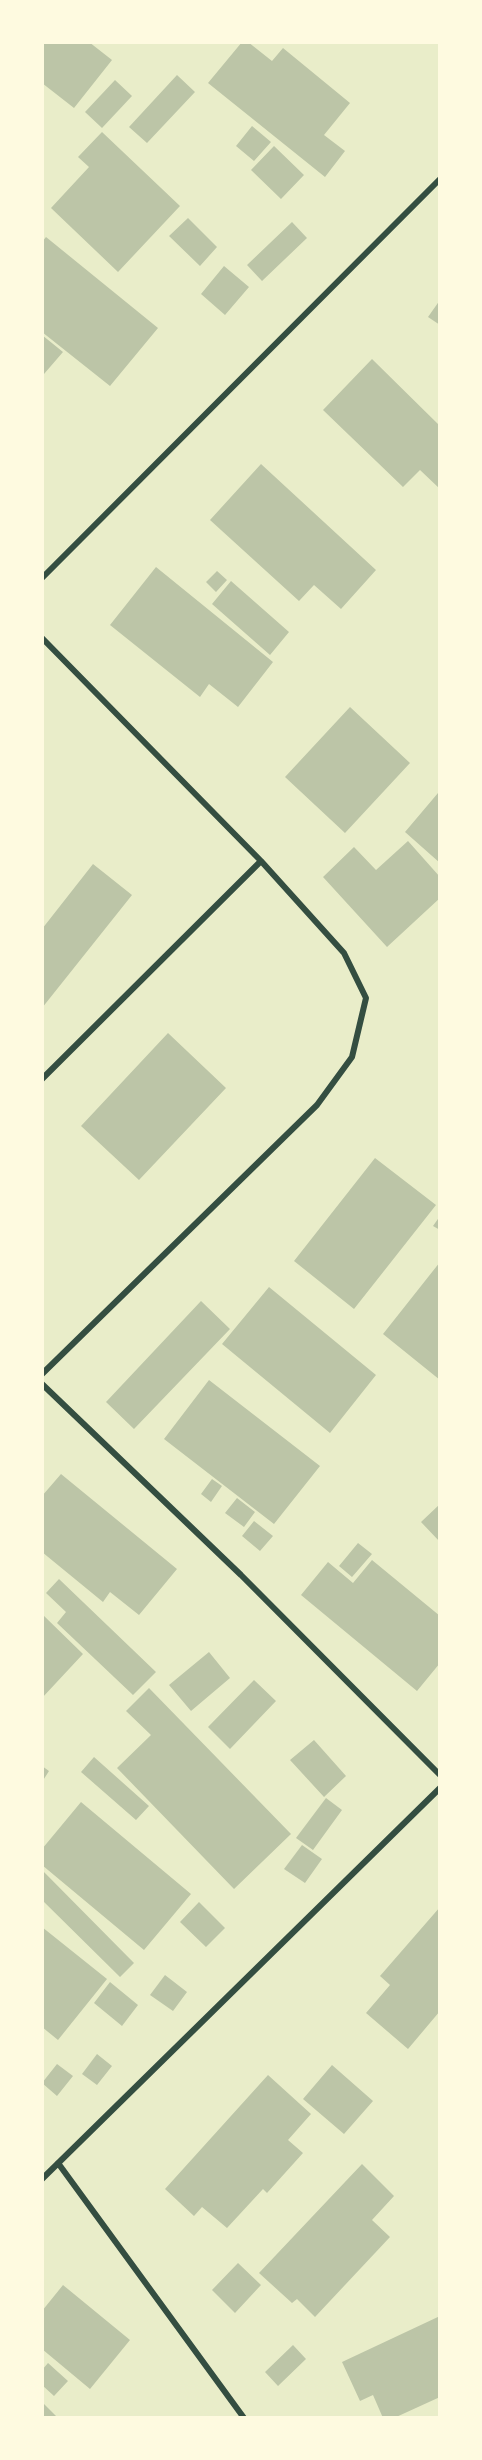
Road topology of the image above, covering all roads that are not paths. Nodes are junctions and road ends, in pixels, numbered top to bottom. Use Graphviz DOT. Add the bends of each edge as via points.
graph roads {
  1 [pos="440,179"];
  2 [pos="42,578"];
  3 [pos="42,638"];
  4 [pos="261,861"];
  5 [pos="42,1078"];
  6 [pos="42,1374"];
  7 [pos="42,1384"];
  8 [pos="440,1774"];
  9 [pos="440,1788"];
  10 [pos="58,2163"];
  11 [pos="42,2179"];
  12 [pos="244,2418"];
  1 -- 2 [label="street"];
  3 -- 4 [label="street"];
  4 -- 5 [label="street"];
  4 -- 6 [label="street" via="344,953 366,998 352,1057 317,1105"];
  7 -- 8 [label="street"];
  9 -- 10 [label="street"];
  10 -- 11 [label="street"];
  10 -- 12 [label="street"];
}
